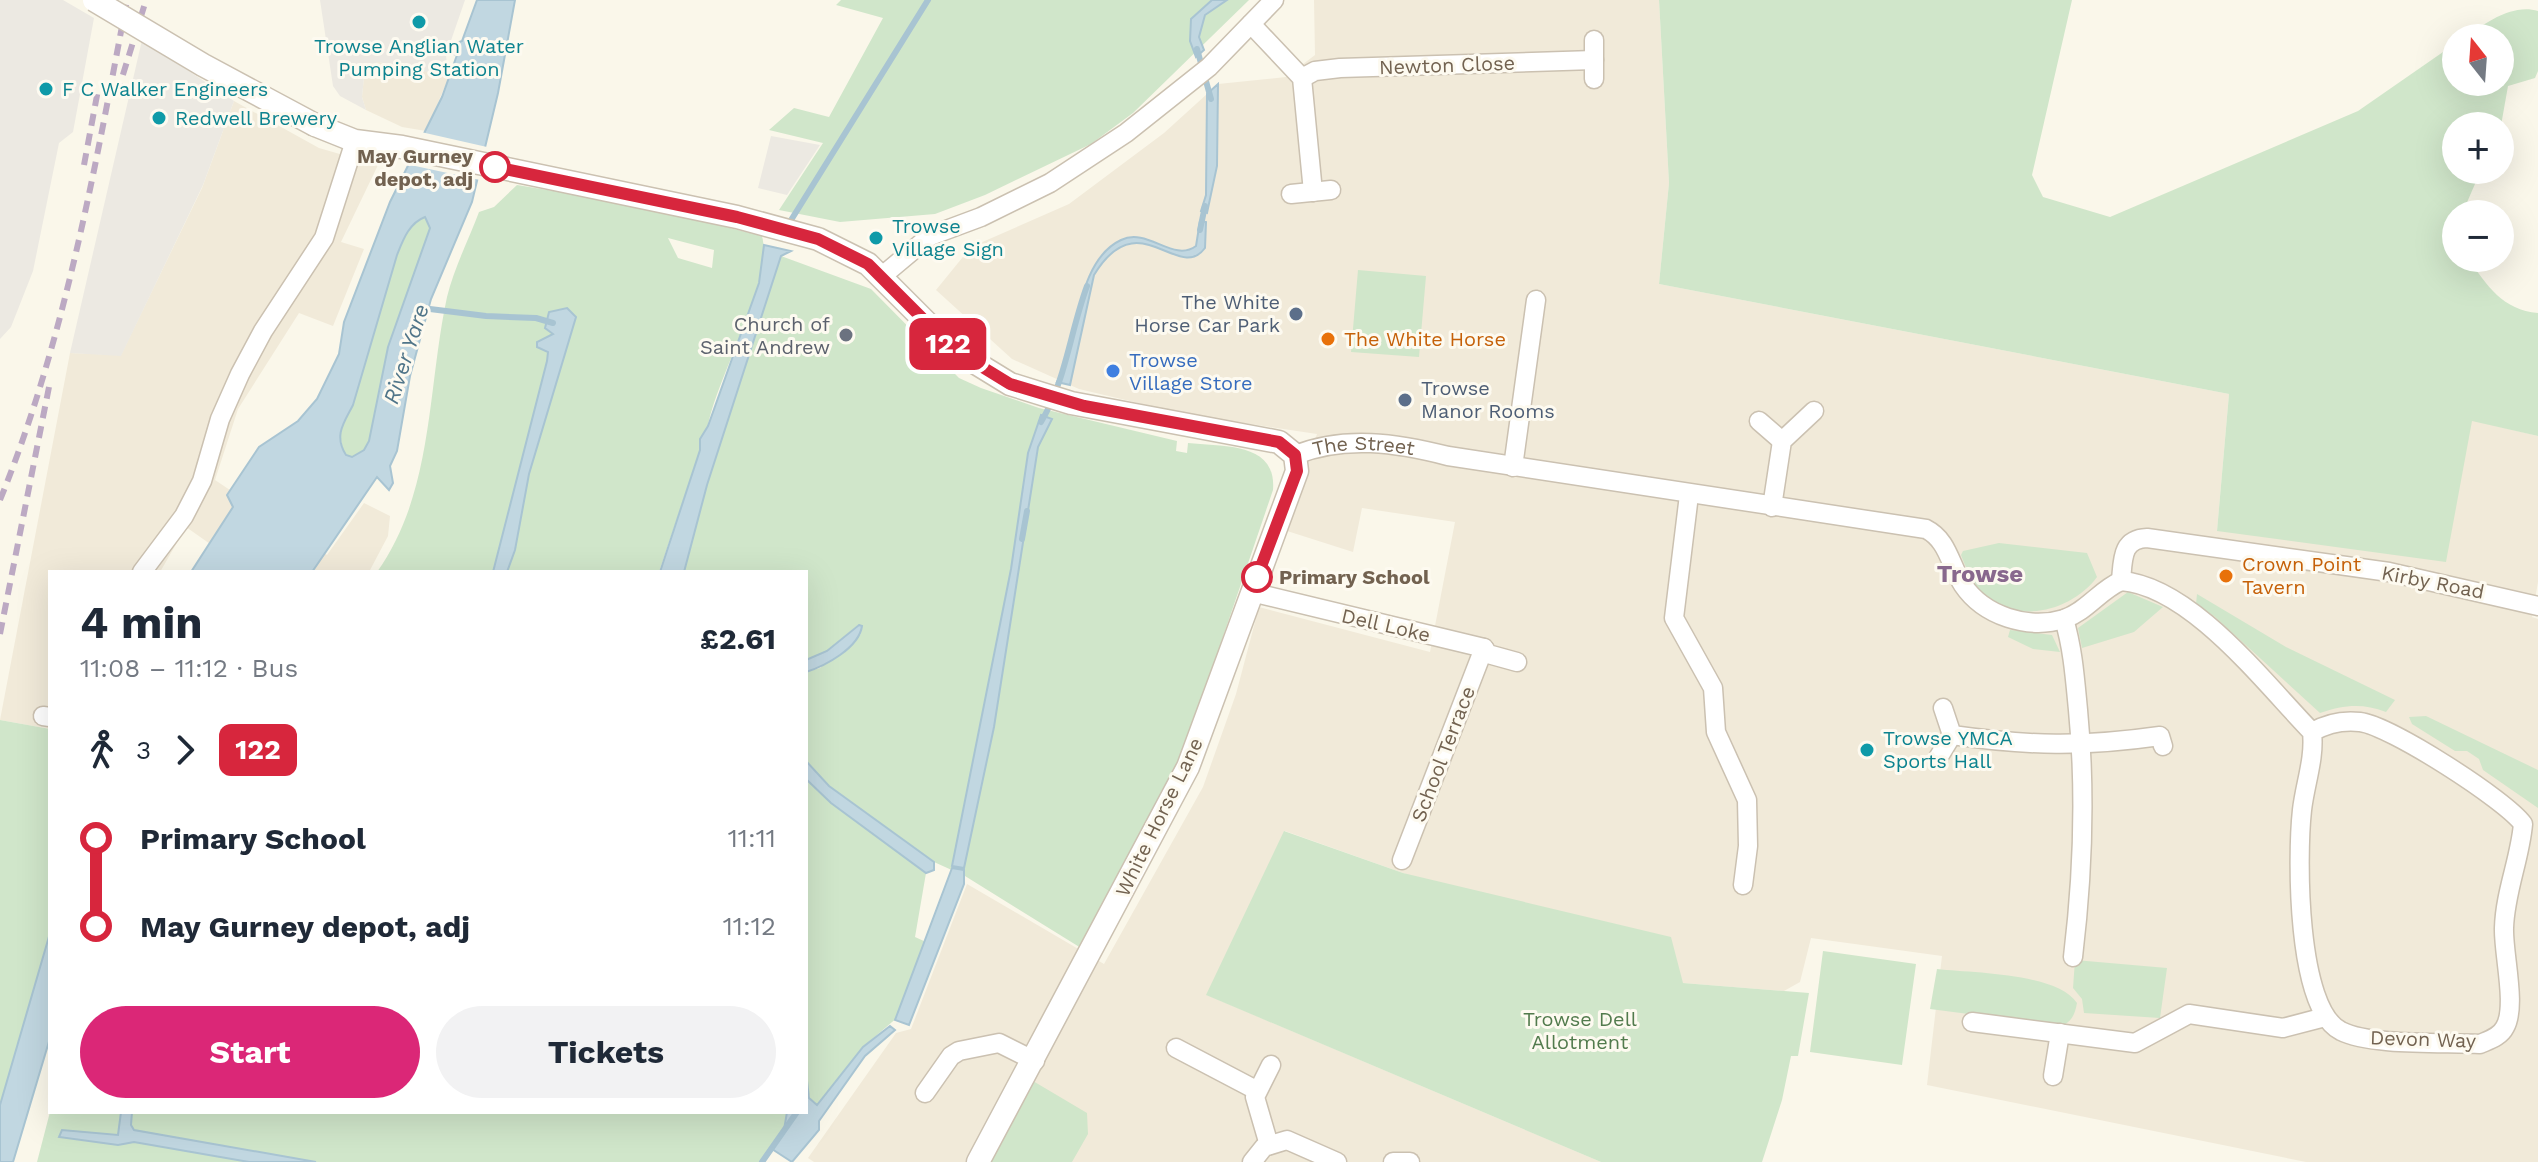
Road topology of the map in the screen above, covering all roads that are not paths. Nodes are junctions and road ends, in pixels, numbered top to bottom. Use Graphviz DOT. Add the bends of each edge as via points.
graph roads {
  1 [pos="94,0"];
  2 [pos="1274,0"];
  3 [pos="1251,24"];
  4 [pos="1594,40"];
  5 [pos="1594,60"];
  6 [pos="1302,78"];
  7 [pos="1594,79"];
  8 [pos="355,141"];
  9 [pos="1291,194"];
  10 [pos="881,277"];
  11 [pos="1536,300"];
  12 [pos="1814,411"];
  13 [pos="1759,421"];
  14 [pos="1782,441"];
  15 [pos="1295,455"];
  16 [pos="1513,467"];
  17 [pos="1689,495"];
  18 [pos="1772,507"];
  19 [pos="144,570"];
  20 [pos="2121,581"];
  21 [pos="1251,592"];
  22 [pos="2538,606"];
  23 [pos="2064,619"];
  24 [pos="1484,648"];
  25 [pos="1517,662"];
  26 [pos="1943,708"];
  27 [pos="2312,732"];
  28 [pos="1952,735"];
  29 [pos="2082,745"];
  30 [pos="2163,746"];
  31 [pos="1938,758"];
  32 [pos="1402,860"];
  33 [pos="1743,885"];
  34 [pos="2073,957"];
  35 [pos="2325,1017"];
  36 [pos="1972,1022"];
  37 [pos="2060,1033"];
  38 [pos="1176,1048"];
  39 [pos="1035,1061"];
  40 [pos="1271,1065"];
  41 [pos="2053,1076"];
  42 [pos="1256,1090"];
  43 [pos="925,1093"];
  44 [pos="1269,1145"];
  45 [pos="978,1162"];
  46 [pos="1252,1162"];
  47 [pos="1337,1162"];
  48 [pos="1393,1162"];
  49 [pos="1410,1162"];
  1 -- 8 [label="street, The Street, bridge" via="203,65"];
  2 -- 3 [label="street"];
  3 -- 6 [label="street"];
  3 -- 10 [label="street" via="1126,133 1050,183 930,236"];
  4 -- 5 [label="street"];
  5 -- 6 [label="street, Newton Close" via="1340,68"];
  5 -- 7 [label="street"];
  6 -- 9 [label="street" via="1322,191"];
  8 -- 10 [label="street, The Street" via="737,217 818,239 851,253"];
  8 -- 19 [label="street" via="324,238 240,374 184,516"];
  10 -- 15 [label="street, The Street" via="953,349 1010,384 1071,403 1274,440"];
  11 -- 16 [label="street"];
  12 -- 14 [label="street"];
  13 -- 14 [label="street"];
  14 -- 18 [label="street"];
  15 -- 16 [label="street, The Street" via="1350,441"];
  15 -- 21 [label="street, White Horse Lane" via="1297,471"];
  16 -- 17 [label="street, The Street"];
  17 -- 18 [label="street, The Street"];
  17 -- 33 [label="street" via="1674,618 1713,688 1716,732 1747,800"];
  18 -- 23 [label="street, The Street" via="1926,529 1939,537 1965,587 1993,612 2026,621"];
  20 -- 22 [label="street, Kirby Road" via="2126,547 2147,538 2389,572"];
  20 -- 23 [label="street"];
  20 -- 27 [label="street" via="2138,584 2192,613"];
  21 -- 24 [label="street, Dell Loke"];
  21 -- 39 [label="street, White Horse Lane" via="1188,767"];
  23 -- 29 [label="street" via="2074,657"];
  24 -- 25 [label="street, Dell Loke"];
  24 -- 32 [label="street, School Terrace"];
  26 -- 28 [label="street"];
  27 -- 35 [label="street" via="2302,811 2302,908 2317,1001"];
  27 -- 35 [label="street, Devon Way" via="2363,721 2457,773 2523,824 2507,890 2504,930 2509,1013 2496,1037 2480,1044 2365,1038 2340,1031"];
  28 -- 29 [label="street" via="2036,746"];
  28 -- 31 [label="street"];
  29 -- 30 [label="street" via="2160,736"];
  29 -- 34 [label="street" via="2085,835"];
  35 -- 37 [label="street" via="2283,1028 2189,1014 2135,1043"];
  36 -- 37 [label="street"];
  37 -- 41 [label="street"];
  38 -- 42 [label="street"];
  39 -- 43 [label="street" via="999,1043 959,1051"];
  39 -- 45 [label="street, White Horse Lane"];
  40 -- 42 [label="street"];
  42 -- 44 [label="street" via="1255,1105"];
  44 -- 46 [label="street"];
  44 -- 47 [label="street" via="1287,1140"];
  48 -- 49 [label="street"];
}
